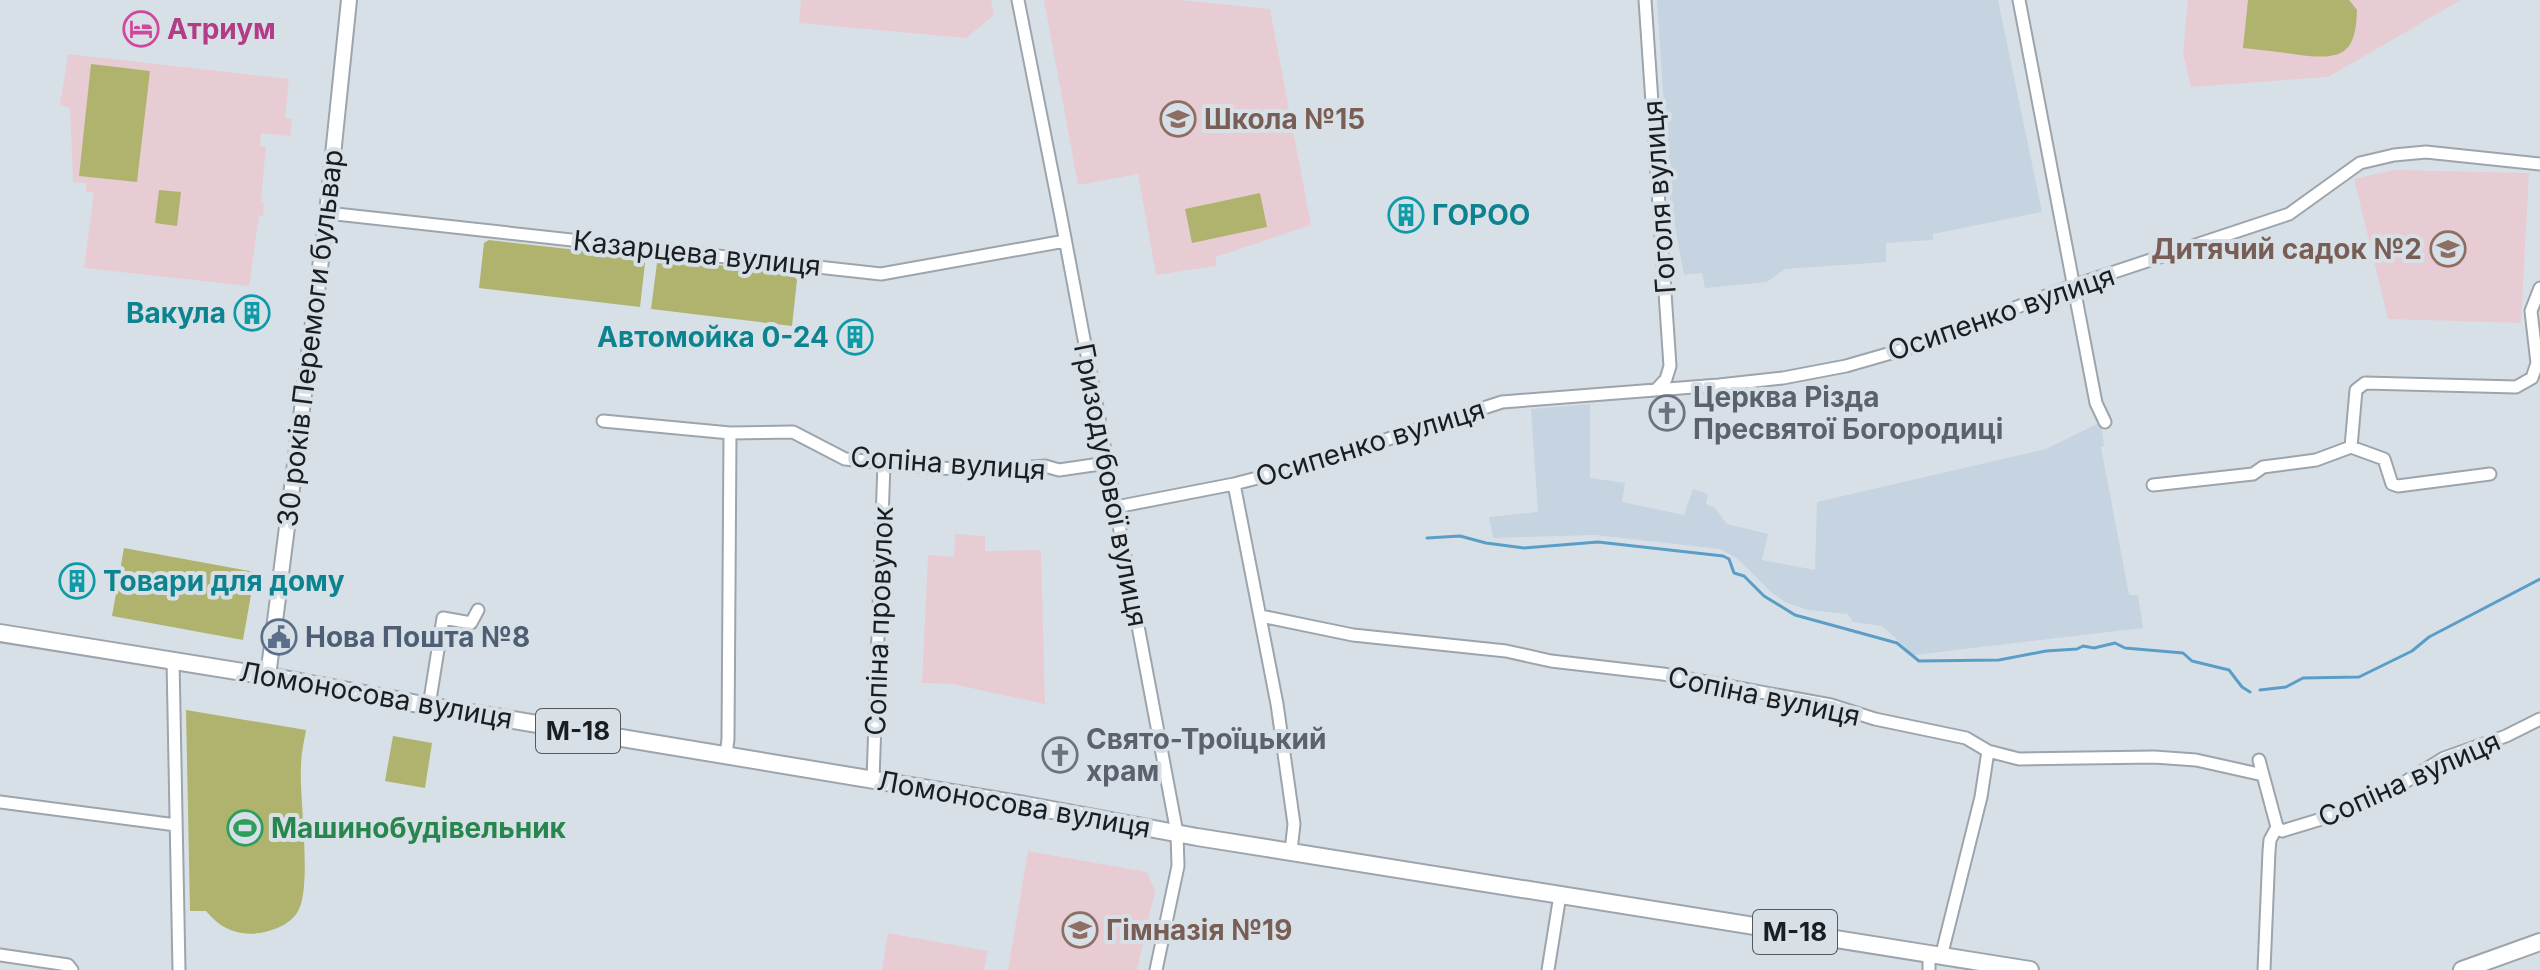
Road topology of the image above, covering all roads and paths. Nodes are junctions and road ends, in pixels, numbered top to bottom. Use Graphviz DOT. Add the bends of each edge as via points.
graph roads {
  1 [pos="349,0"];
  2 [pos="1018,0"];
  3 [pos="1645,0"];
  4 [pos="2019,0"];
  5 [pos="2540,164"];
  6 [pos="327,213"];
  7 [pos="1065,241"];
  8 [pos="2075,285"];
  9 [pos="2540,288"];
  10 [pos="1656,390"];
  11 [pos="603,421"];
  12 [pos="2105,422"];
  13 [pos="730,433"];
  14 [pos="2351,447"];
  15 [pos="884,463"];
  16 [pos="1107,463"];
  17 [pos="2490,474"];
  18 [pos="1234,484"];
  19 [pos="2153,485"];
  20 [pos="1116,507"];
  21 [pos="478,610"];
  22 [pos="1261,616"];
  23 [pos="0,633"];
  24 [pos="173,660"];
  25 [pos="268,676"];
  26 [pos="429,706"];
  27 [pos="2540,719"];
  28 [pos="1988,751"];
  29 [pos="726,756"];
  30 [pos="2259,760"];
  31 [pos="2263,775"];
  32 [pos="873,780"];
  33 [pos="0,802"];
  34 [pos="176,825"];
  35 [pos="2277,827"];
  36 [pos="1177,833"];
  37 [pos="1291,851"];
  38 [pos="1560,895"];
  39 [pos="2540,942"];
  40 [pos="0,955"];
  41 [pos="1933,961"];
  42 [pos="72,970"];
  43 [pos="179,970"];
  44 [pos="1156,970"];
  45 [pos="1548,970"];
  46 [pos="2030,970"];
  47 [pos="2264,970"];
  48 [pos="2462,970"];
  1 -- 6 [label="main road, 30 років Перемоги бульвар"];
  2 -- 7 [label="street, Гризодубової вулиця"];
  3 -- 10 [label="street, Гоголя вулиця" via="1670,366"];
  4 -- 8 [label="street"];
  5 -- 8 [label="street, Осипенко вулиця" via="2426,152 2360,163 2289,214"];
  6 -- 7 [label="street, Казарцева вулиця" via="881,274"];
  6 -- 25 [label="main road, 30 років Перемоги бульвар"];
  7 -- 16 [label="street, Гризодубової вулиця"];
  8 -- 10 [label="street, Осипенко вулиця" via="1912,347 1846,366"];
  8 -- 12 [label="street" via="2096,403"];
  9 -- 14 [label="street" via="2531,311 2537,363 2532,378 2516,387 2365,383 2356,390"];
  10 -- 18 [label="street, Осипенко вулиця" via="1502,402 1380,444"];
  11 -- 13 [label="street, Сопіна вулиця"];
  13 -- 15 [label="street, Сопіна вулиця" via="793,432 845,459"];
  13 -- 29 [label="street"];
  14 -- 17 [label="street" via="2384,459 2392,484 2398,486"];
  14 -- 19 [label="street" via="2316,460 2263,467 2253,474"];
  15 -- 16 [label="street, Сопіна вулиця" via="994,470 1059,470"];
  15 -- 32 [label="street, Сопіна провулок"];
  16 -- 20 [label="street, Гризодубової вулиця"];
  18 -- 20 [label="street, Осипенко вулиця"];
  18 -- 22 [label="street"];
  20 -- 36 [label="street, Гризодубової вулиця"];
  21 -- 26 [label="street" via="471,623 443,618"];
  22 -- 28 [label="street, Сопіна вулиця" via="1353,635 1506,651 1763,691 1966,738"];
  22 -- 37 [label="street" via="1294,824"];
  23 -- 24 [label="highway, Ломоносова вулиця / М-18"];
  24 -- 25 [label="highway, Ломоносова вулиця / М-18"];
  24 -- 34 [label="street"];
  25 -- 26 [label="highway, Ломоносова вулиця / М-18"];
  26 -- 29 [label="highway, Ломоносова вулиця / М-18"];
  27 -- 35 [label="street, Сопіна вулиця" via="2444,758 2348,811 2282,831"];
  28 -- 31 [label="street, Сопіна вулиця" via="2019,759 2196,760"];
  28 -- 41 [label="street" via="1972,835"];
  29 -- 32 [label="highway, Ломоносова вулиця / М-18"];
  30 -- 31 [label="street"];
  31 -- 35 [label="street"];
  32 -- 36 [label="highway, Ломоносова вулиця / М-18"];
  33 -- 34 [label="street"];
  34 -- 43 [label="street"];
  35 -- 47 [label="street" via="2269,851"];
  36 -- 37 [label="highway, Ломоносова вулиця / М-18"];
  36 -- 44 [label="street, Гризодубової вулиця" via="1178,866"];
  37 -- 38 [label="highway, Ломоносова вулиця / М-18"];
  38 -- 41 [label="highway, Ломоносова вулиця / М-18"];
  38 -- 45 [label="street"];
  39 -- 48 [label="highway"];
  40 -- 42 [label="street" via="68,965"];
  41 -- 46 [label="highway, Ломоносова вулиця / М-18"];
}
